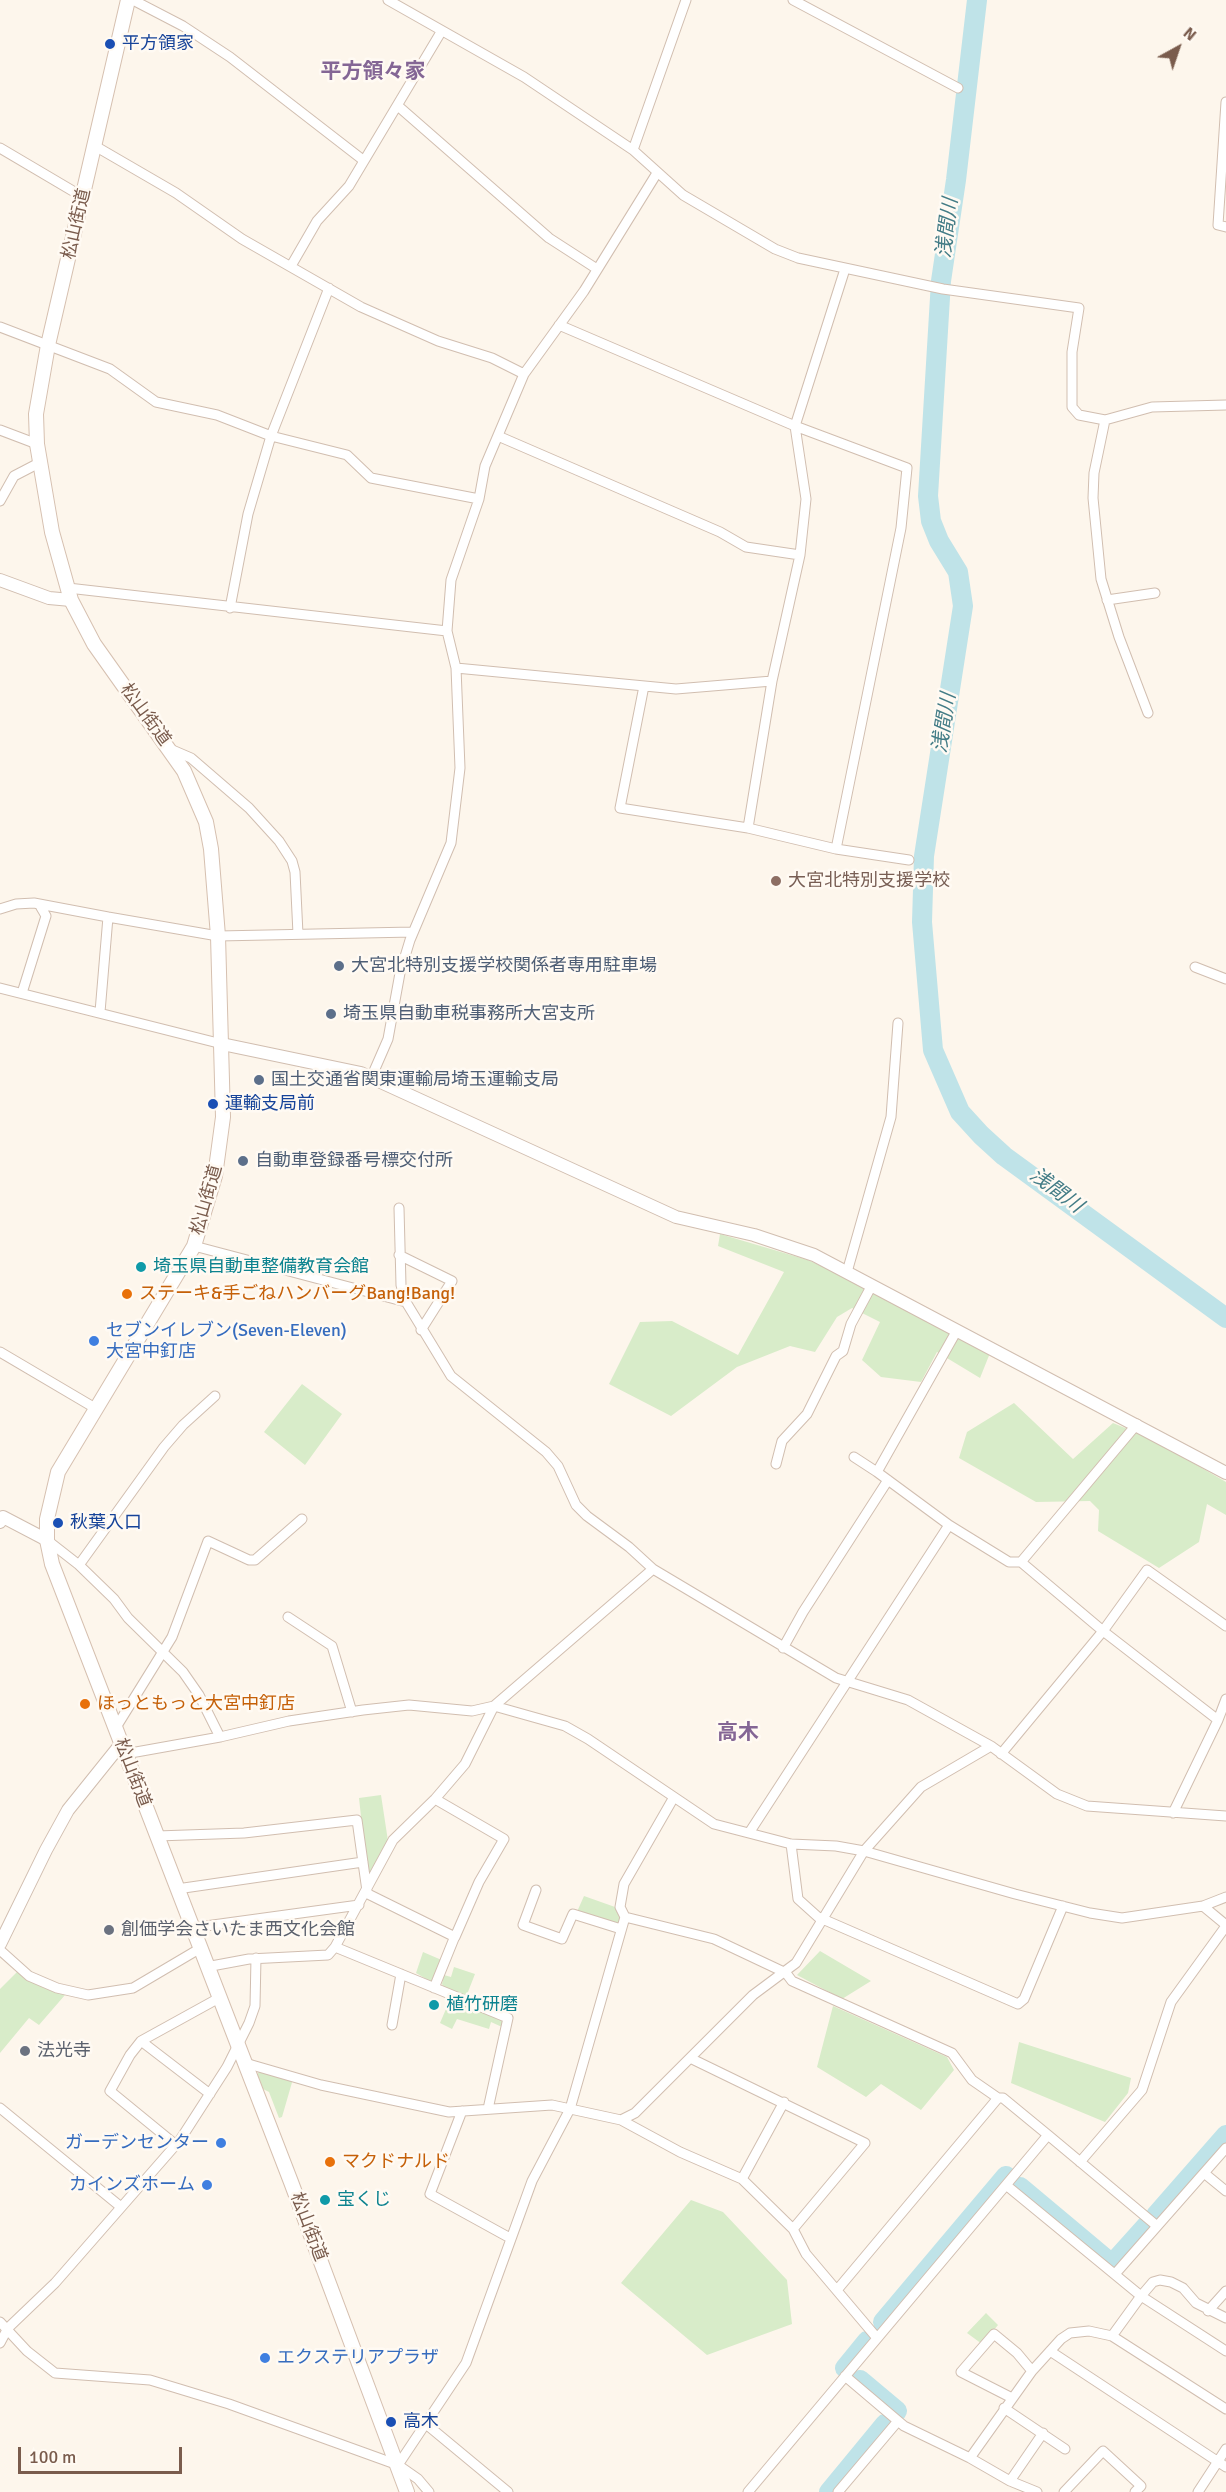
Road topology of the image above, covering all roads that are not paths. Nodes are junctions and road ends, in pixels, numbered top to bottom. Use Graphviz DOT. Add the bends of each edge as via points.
graph roads {
  1 [pos="128,0"];
  2 [pos="133,0"];
  3 [pos="388,0"];
  4 [pos="686,0"];
  5 [pos="794,0"];
  6 [pos="441,32"];
  7 [pos="958,88"];
  8 [pos="1226,102"];
  9 [pos="398,106"];
  10 [pos="95,146"];
  11 [pos="0,148"];
  12 [pos="633,150"];
  13 [pos="363,160"];
  14 [pos="657,173"];
  15 [pos="83,197"];
  16 [pos="1226,227"];
  17 [pos="291,266"];
  18 [pos="597,269"];
  19 [pos="845,269"];
  20 [pos="329,288"];
  21 [pos="559,325"];
  22 [pos="0,327"];
  23 [pos="48,345"];
  24 [pos="524,374"];
  25 [pos="1226,405"];
  26 [pos="1105,420"];
  27 [pos="795,426"];
  28 [pos="0,430"];
  29 [pos="271,436"];
  30 [pos="498,436"];
  31 [pos="37,444"];
  32 [pos="39,463"];
  33 [pos="479,499"];
  34 [pos="0,501"];
  35 [pos="800,555"];
  36 [pos="0,580"];
  37 [pos="1155,593"];
  38 [pos="70,594"];
  39 [pos="1107,600"];
  40 [pos="230,608"];
  41 [pos="447,632"];
  42 [pos="456,668"];
  43 [pos="772,681"];
  44 [pos="644,686"];
  45 [pos="1148,713"];
  46 [pos="170,749"];
  47 [pos="748,828"];
  48 [pos="836,849"];
  49 [pos="909,860"];
  50 [pos="39,904"];
  51 [pos="0,909"];
  52 [pos="108,916"];
  53 [pos="413,932"];
  54 [pos="298,934"];
  55 [pos="218,936"];
  56 [pos="1195,967"];
  57 [pos="1226,979"];
  58 [pos="0,988"];
  59 [pos="22,993"];
  60 [pos="100,1012"];
  61 [pos="898,1023"];
  62 [pos="222,1044"];
  63 [pos="371,1078"];
  64 [pos="399,1208"];
  65 [pos="194,1246"];
  66 [pos="399,1255"];
  67 [pos="847,1272"];
  68 [pos="872,1285"];
  69 [pos="406,1302"];
  70 [pos="421,1329"];
  71 [pos="956,1332"];
  72 [pos="0,1352"];
  73 [pos="215,1396"];
  74 [pos="95,1408"];
  75 [pos="1137,1424"];
  76 [pos="854,1457"];
  77 [pos="776,1464"];
  78 [pos="877,1472"];
  79 [pos="1226,1473"];
  80 [pos="888,1480"];
  81 [pos="1,1518"];
  82 [pos="302,1519"];
  83 [pos="949,1525"];
  84 [pos="47,1540"];
  85 [pos="1021,1562"];
  86 [pos="79,1565"];
  87 [pos="653,1569"];
  88 [pos="288,1617"];
  89 [pos="1226,1626"];
  90 [pos="1103,1631"];
  91 [pos="783,1648"];
  92 [pos="164,1652"];
  93 [pos="848,1681"];
  94 [pos="1226,1698"];
  95 [pos="494,1706"];
  96 [pos="352,1712"];
  97 [pos="1218,1720"];
  98 [pos="115,1728"];
  99 [pos="220,1737"];
  100 [pos="991,1746"];
  101 [pos="123,1749"];
  102 [pos="1001,1754"];
  103 [pos="674,1797"];
  104 [pos="435,1798"];
  105 [pos="1173,1813"];
  106 [pos="1226,1816"];
  107 [pos="749,1833"];
  108 [pos="157,1836"];
  109 [pos="791,1844"];
  110 [pos="864,1851"];
  111 [pos="363,1862"];
  112 [pos="177,1889"];
  113 [pos="536,1890"];
  114 [pos="366,1892"];
  115 [pos="1226,1897"];
  116 [pos="359,1905"];
  117 [pos="1063,1906"];
  118 [pos="1203,1906"];
  119 [pos="625,1917"];
  120 [pos="826,1918"];
  121 [pos="1226,1926"];
  122 [pos="191,1928"];
  123 [pos="621,1929"];
  124 [pos="455,1936"];
  125 [pos="0,1944"];
  126 [pos="335,1947"];
  127 [pos="199,1949"];
  128 [pos="0,1950"];
  129 [pos="256,1958"];
  130 [pos="206,1967"];
  131 [pos="786,1973"];
  132 [pos="401,1974"];
  133 [pos="434,1988"];
  134 [pos="219,1998"];
  135 [pos="392,2025"];
  136 [pos="141,2041"];
  137 [pos="238,2046"];
  138 [pos="690,2058"];
  139 [pos="245,2063"];
  140 [pos="210,2094"];
  141 [pos="998,2098"];
  142 [pos="784,2102"];
  143 [pos="0,2108"];
  144 [pos="488,2109"];
  145 [pos="570,2109"];
  146 [pos="462,2111"];
  147 [pos="621,2120"];
  148 [pos="1048,2135"];
  149 [pos="176,2145"];
  150 [pos="1226,2148"];
  151 [pos="1080,2162"];
  152 [pos="1204,2173"];
  153 [pos="741,2179"];
  154 [pos="1006,2185"];
  155 [pos="1226,2191"];
  156 [pos="121,2207"];
  157 [pos="1157,2226"];
  158 [pos="793,2229"];
  159 [pos="510,2238"];
  160 [pos="1115,2274"];
  161 [pos="837,2290"];
  162 [pos="1226,2291"];
  163 [pos="1141,2296"];
  164 [pos="1208,2311"];
  165 [pos="1226,2318"];
  166 [pos="4,2325"];
  167 [pos="1112,2336"];
  168 [pos="877,2338"];
  169 [pos="0,2343"];
  170 [pos="1050,2351"];
  171 [pos="1226,2351"];
  172 [pos="1032,2371"];
  173 [pos="845,2376"];
  174 [pos="1011,2398"];
  175 [pos="1004,2408"];
  176 [pos="1226,2409"];
  177 [pos="897,2421"];
  178 [pos="426,2424"];
  179 [pos="1043,2433"];
  180 [pos="1065,2449"];
  181 [pos="1226,2449"];
  182 [pos="970,2458"];
  183 [pos="398,2465"];
  184 [pos="1222,2465"];
  185 [pos="1010,2481"];
  186 [pos="407,2492"];
  187 [pos="429,2492"];
  188 [pos="508,2492"];
  189 [pos="748,2492"];
  190 [pos="838,2492"];
  191 [pos="1037,2492"];
  192 [pos="1064,2492"];
  193 [pos="1136,2492"];
  194 [pos="1198,2492"];
  1 -- 10 [label="main road, 松山街道"];
  2 -- 13 [label="street" via="230,57"];
  3 -- 6 [label="street"];
  4 -- 12 [label="street"];
  5 -- 7 [label="street"];
  6 -- 9 [label="street"];
  6 -- 12 [label="street" via="524,76"];
  8 -- 16 [label="street" via="1218,225"];
  9 -- 13 [label="street"];
  9 -- 18 [label="street" via="549,238"];
  10 -- 15 [label="main road, 松山街道"];
  10 -- 17 [label="street"];
  11 -- 15 [label="street"];
  12 -- 14 [label="street"];
  13 -- 17 [label="street" via="349,186 317,221"];
  14 -- 18 [label="street"];
  14 -- 19 [label="street" via="683,195 775,249"];
  15 -- 23 [label="main road, 松山街道"];
  17 -- 20 [label="street"];
  18 -- 21 [label="street"];
  19 -- 26 [label="street" via="938,288 1079,308 1072,352 1072,407 1079,415"];
  19 -- 27 [label="street"];
  20 -- 24 [label="street" via="361,307 438,341 492,358"];
  20 -- 29 [label="street"];
  21 -- 24 [label="street"];
  21 -- 27 [label="street"];
  22 -- 23 [label="street"];
  23 -- 29 [label="street" via="110,369 156,402 217,415"];
  23 -- 31 [label="main road, 松山街道" via="37,406"];
  24 -- 30 [label="street"];
  25 -- 26 [label="street" via="1152,407"];
  26 -- 39 [label="street" via="1093,498 1101,579"];
  27 -- 35 [label="street" via="806,499"];
  27 -- 48 [label="street" via="907,468 901,528"];
  28 -- 31 [label="street"];
  29 -- 33 [label="street" via="347,456 371,478"];
  29 -- 40 [label="street" via="248,514"];
  30 -- 33 [label="street" via="485,466"];
  30 -- 35 [label="street" via="720,532 746,547"];
  31 -- 32 [label="main road, 松山街道"];
  32 -- 34 [label="street" via="14,476"];
  32 -- 38 [label="main road, 松山街道" via="52,532"];
  33 -- 41 [label="street" via="451,580"];
  35 -- 43 [label="street"];
  36 -- 38 [label="street" via="50,598"];
  37 -- 39 [label="street"];
  38 -- 40 [label="street"];
  38 -- 46 [label="main road, 松山街道" via="94,644"];
  39 -- 45 [label="street"];
  40 -- 41 [label="street" via="357,619"];
  41 -- 42 [label="street"];
  42 -- 44 [label="street"];
  42 -- 53 [label="street" via="460,768 451,843"];
  43 -- 44 [label="street" via="676,689"];
  43 -- 47 [label="street"];
  44 -- 47 [label="street" via="620,808"];
  46 -- 54 [label="street" via="191,758 249,808 279,841 295,872"];
  46 -- 55 [label="main road, 松山街道" via="206,822"];
  47 -- 48 [label="street"];
  48 -- 49 [label="street"];
  50 -- 51 [label="street"];
  50 -- 52 [label="street"];
  50 -- 59 [label="street" via="46,916"];
  52 -- 55 [label="street"];
  52 -- 60 [label="street"];
  53 -- 54 [label="street"];
  53 -- 63 [label="street" via="400,973 388,1039"];
  54 -- 55 [label="street"];
  55 -- 62 [label="main road, 松山街道"];
  56 -- 57 [label="street"];
  58 -- 59 [label="street"];
  59 -- 60 [label="street"];
  60 -- 62 [label="street"];
  61 -- 67 [label="street" via="891,1118"];
  62 -- 63 [label="street"];
  62 -- 65 [label="main road, 松山街道" via="220,1152"];
  63 -- 67 [label="street" via="676,1217 790,1246"];
  64 -- 66 [label="street"];
  65 -- 69 [label="street"];
  65 -- 74 [label="main road, 松山街道"];
  66 -- 69 [label="street"];
  66 -- 70 [label="street" via="452,1281"];
  67 -- 68 [label="street"];
  68 -- 71 [label="street"];
  68 -- 77 [label="street" via="851,1324 843,1351 836,1356 807,1414 782,1441"];
  69 -- 70 [label="street"];
  70 -- 87 [label="street" via="451,1376 546,1452 558,1466 576,1505"];
  71 -- 75 [label="street"];
  71 -- 78 [label="street"];
  72 -- 74 [label="street"];
  73 -- 86 [label="street" via="164,1447"];
  74 -- 84 [label="main road, 松山街道" via="58,1472 47,1519"];
  75 -- 79 [label="street"];
  75 -- 85 [label="street"];
  76 -- 78 [label="street"];
  78 -- 80 [label="street"];
  80 -- 83 [label="street"];
  80 -- 91 [label="street"];
  81 -- 84 [label="street"];
  82 -- 92 [label="street" via="255,1560 208,1541"];
  83 -- 85 [label="street" via="1009,1562"];
  83 -- 93 [label="street"];
  84 -- 86 [label="street"];
  84 -- 98 [label="main road, 松山街道" via="52,1564"];
  85 -- 90 [label="street"];
  86 -- 92 [label="street"];
  87 -- 91 [label="street"];
  87 -- 95 [label="street"];
  88 -- 96 [label="street" via="332,1646"];
  89 -- 90 [label="street" via="1147,1570"];
  90 -- 97 [label="street"];
  90 -- 102 [label="street"];
  91 -- 93 [label="street"];
  92 -- 98 [label="street"];
  92 -- 99 [label="street" via="200,1695"];
  93 -- 100 [label="street" via="909,1700"];
  93 -- 107 [label="street"];
  94 -- 97 [label="street"];
  95 -- 96 [label="street" via="472,1711 409,1705"];
  95 -- 103 [label="street" via="565,1726"];
  95 -- 104 [label="street" via="465,1764"];
  96 -- 99 [label="street"];
  97 -- 105 [label="street"];
  98 -- 101 [label="main road, 松山街道"];
  99 -- 101 [label="street"];
  100 -- 102 [label="street"];
  100 -- 110 [label="street" via="921,1788"];
  101 -- 108 [label="main road, 松山街道"];
  101 -- 125 [label="street" via="102,1764 57,1828"];
  102 -- 105 [label="street" via="1057,1794 1087,1806"];
  103 -- 107 [label="street" via="714,1824"];
  103 -- 119 [label="street" via="624,1884 620,1907"];
  104 -- 114 [label="street" via="393,1840"];
  104 -- 124 [label="street" via="504,1839"];
  105 -- 106 [label="street"];
  107 -- 109 [label="street"];
  108 -- 111 [label="street" via="244,1833 357,1820"];
  108 -- 112 [label="main road, 松山街道"];
  109 -- 110 [label="street"];
  109 -- 120 [label="street" via="798,1899 818,1917"];
  110 -- 117 [label="street"];
  110 -- 120 [label="street"];
  111 -- 112 [label="street"];
  111 -- 114 [label="street"];
  112 -- 122 [label="main road, 松山街道"];
  113 -- 123 [label="street" via="523,1925 562,1939 573,1914"];
  114 -- 116 [label="street"];
  114 -- 124 [label="street"];
  115 -- 118 [label="street"];
  116 -- 122 [label="street"];
  116 -- 126 [label="street"];
  117 -- 118 [label="street" via="1122,1918"];
  117 -- 120 [label="street" via="1024,1999 1018,2004"];
  118 -- 121 [label="street"];
  119 -- 123 [label="street"];
  119 -- 131 [label="street" via="714,1939"];
  120 -- 131 [label="street"];
  121 -- 151 [label="street" via="1171,2002 1142,2090"];
  122 -- 127 [label="main road, 松山街道"];
  123 -- 145 [label="street"];
  124 -- 133 [label="street"];
  126 -- 129 [label="street" via="328,1955"];
  126 -- 132 [label="street"];
  127 -- 128 [label="street" via="133,1988 88,1995 29,1976"];
  127 -- 130 [label="main road, 松山街道"];
  129 -- 130 [label="street"];
  129 -- 137 [label="street" via="255,2006"];
  130 -- 134 [label="main road, 松山街道"];
  131 -- 138 [label="street" via="753,1995"];
  131 -- 141 [label="street" via="792,1981 952,2053 972,2080"];
  132 -- 133 [label="street"];
  132 -- 135 [label="street"];
  133 -- 144 [label="street" via="508,2019"];
  134 -- 136 [label="street"];
  134 -- 137 [label="main road, 松山街道"];
  136 -- 140 [label="street"];
  136 -- 149 [label="street" via="110,2091"];
  137 -- 139 [label="main road, 松山街道"];
  137 -- 140 [label="street"];
  138 -- 142 [label="street"];
  138 -- 147 [label="street" via="635,2113"];
  139 -- 146 [label="street" via="321,2085 449,2112"];
  139 -- 183 [label="main road, 松山街道"];
  140 -- 149 [label="street"];
  141 -- 148 [label="street"];
  141 -- 161 [label="street"];
  142 -- 153 [label="street"];
  142 -- 158 [label="street" via="865,2143"];
  143 -- 156 [label="street"];
  144 -- 145 [label="street" via="552,2105"];
  144 -- 146 [label="street"];
  145 -- 147 [label="street"];
  145 -- 159 [label="street" via="532,2181"];
  146 -- 159 [label="street" via="430,2194"];
  147 -- 153 [label="street"];
  148 -- 151 [label="street"];
  148 -- 154 [label="street"];
  149 -- 156 [label="street"];
  150 -- 152 [label="street"];
  151 -- 157 [label="street"];
  152 -- 155 [label="street"];
  152 -- 157 [label="street"];
  153 -- 158 [label="street"];
  154 -- 160 [label="street"];
  154 -- 168 [label="street"];
  156 -- 166 [label="street" via="55,2283"];
  157 -- 160 [label="street"];
  158 -- 161 [label="street" via="806,2254"];
  159 -- 178 [label="street" via="466,2363"];
  160 -- 163 [label="street"];
  161 -- 168 [label="street"];
  162 -- 164 [label="street"];
  163 -- 164 [label="street" via="1154,2282 1171,2282"];
  163 -- 167 [label="street"];
  163 -- 171 [label="street"];
  164 -- 165 [label="street"];
  166 -- 169 [label="street"];
  166 -- 183 [label="street" via="27,2351 55,2373 150,2380"];
  167 -- 170 [label="street" via="1089,2331 1070,2333"];
  167 -- 176 [label="street"];
  168 -- 173 [label="street"];
  170 -- 172 [label="street"];
  170 -- 184 [label="street"];
  172 -- 174 [label="street"];
  172 -- 174 [label="street" via="994,2334 961,2372"];
  173 -- 177 [label="street"];
  173 -- 189 [label="street"];
  174 -- 175 [label="street"];
  175 -- 179 [label="street"];
  175 -- 182 [label="street"];
  177 -- 182 [label="street"];
  177 -- 190 [label="street"];
  178 -- 183 [label="street"];
  178 -- 188 [label="street"];
  179 -- 180 [label="street"];
  179 -- 185 [label="street"];
  181 -- 184 [label="street"];
  182 -- 185 [label="street"];
  183 -- 186 [label="main road, 松山街道"];
  183 -- 187 [label="street"];
  184 -- 194 [label="street"];
  185 -- 191 [label="street"];
  192 -- 193 [label="street" via="1103,2451 1141,2486"];
}
